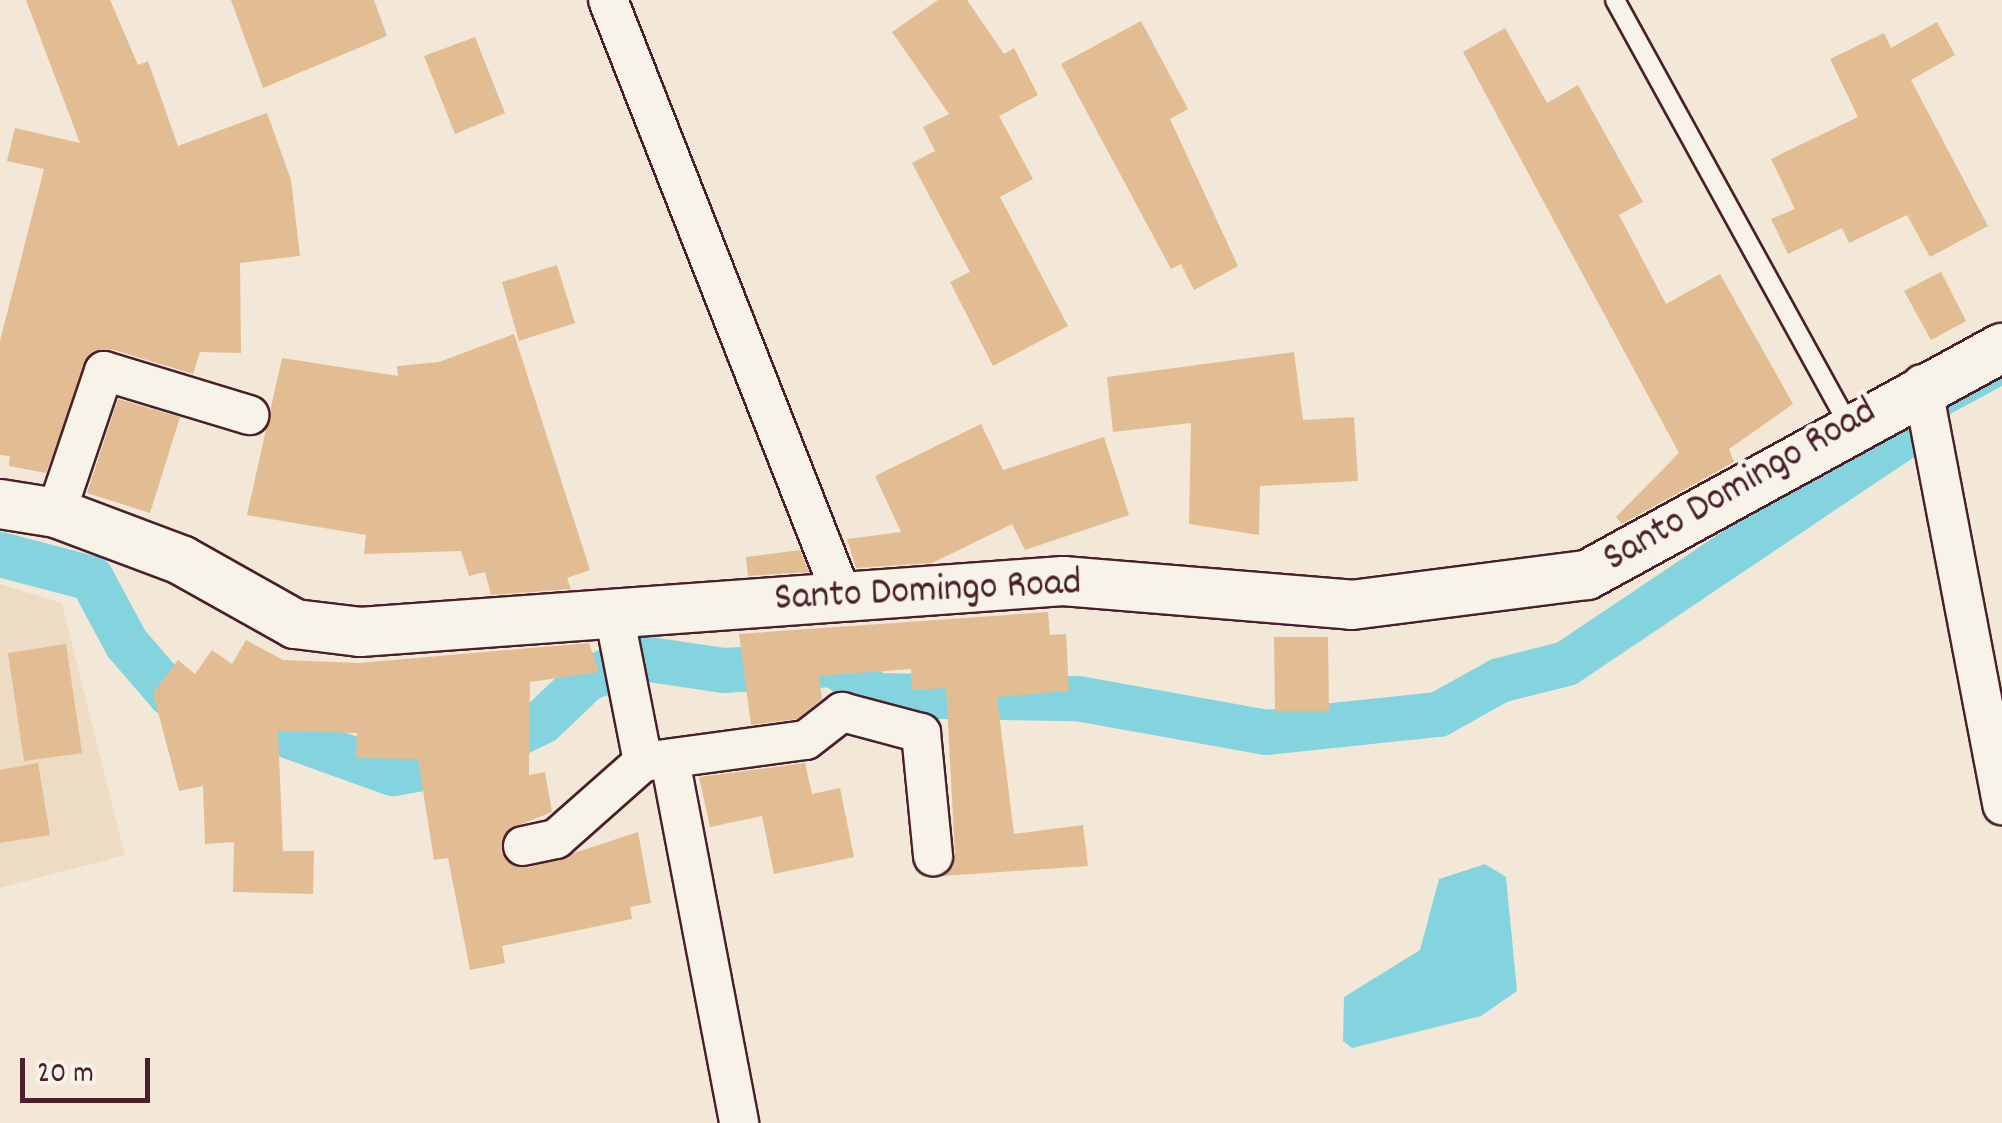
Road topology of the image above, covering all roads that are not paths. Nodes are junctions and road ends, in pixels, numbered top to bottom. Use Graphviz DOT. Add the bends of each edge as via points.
graph roads {
  1 [pos="608,0"];
  2 [pos="1615,0"];
  3 [pos="2002,348"];
  4 [pos="1922,384"];
  5 [pos="249,415"];
  6 [pos="1849,426"];
  7 [pos="0,504"];
  8 [pos="56,513"];
  9 [pos="842,593"];
  10 [pos="620,648"];
  11 [pos="656,761"];
  12 [pos="2002,804"];
  13 [pos="523,846"];
  14 [pos="933,856"];
  15 [pos="739,1123"];
  1 -- 9 [label="street"];
  2 -- 6 [label="lane"];
  3 -- 4 [label="street, Santo Domingo Road"];
  4 -- 6 [label="street, Santo Domingo Road"];
  4 -- 12 [label="street"];
  5 -- 8 [label="street" via="104,371"];
  6 -- 9 [label="street, Santo Domingo Road" via="1587,575 1352,605 1063,581"];
  7 -- 8 [label="street, Santo Domingo Road"];
  8 -- 10 [label="street, Santo Domingo Road" via="181,560 295,624"];
  9 -- 10 [label="street, Santo Domingo Road"];
  10 -- 11 [label="street"];
  11 -- 13 [label="street" via="556,839"];
  11 -- 14 [label="street" via="806,740 842,712 922,733"];
  11 -- 15 [label="street"];
}
